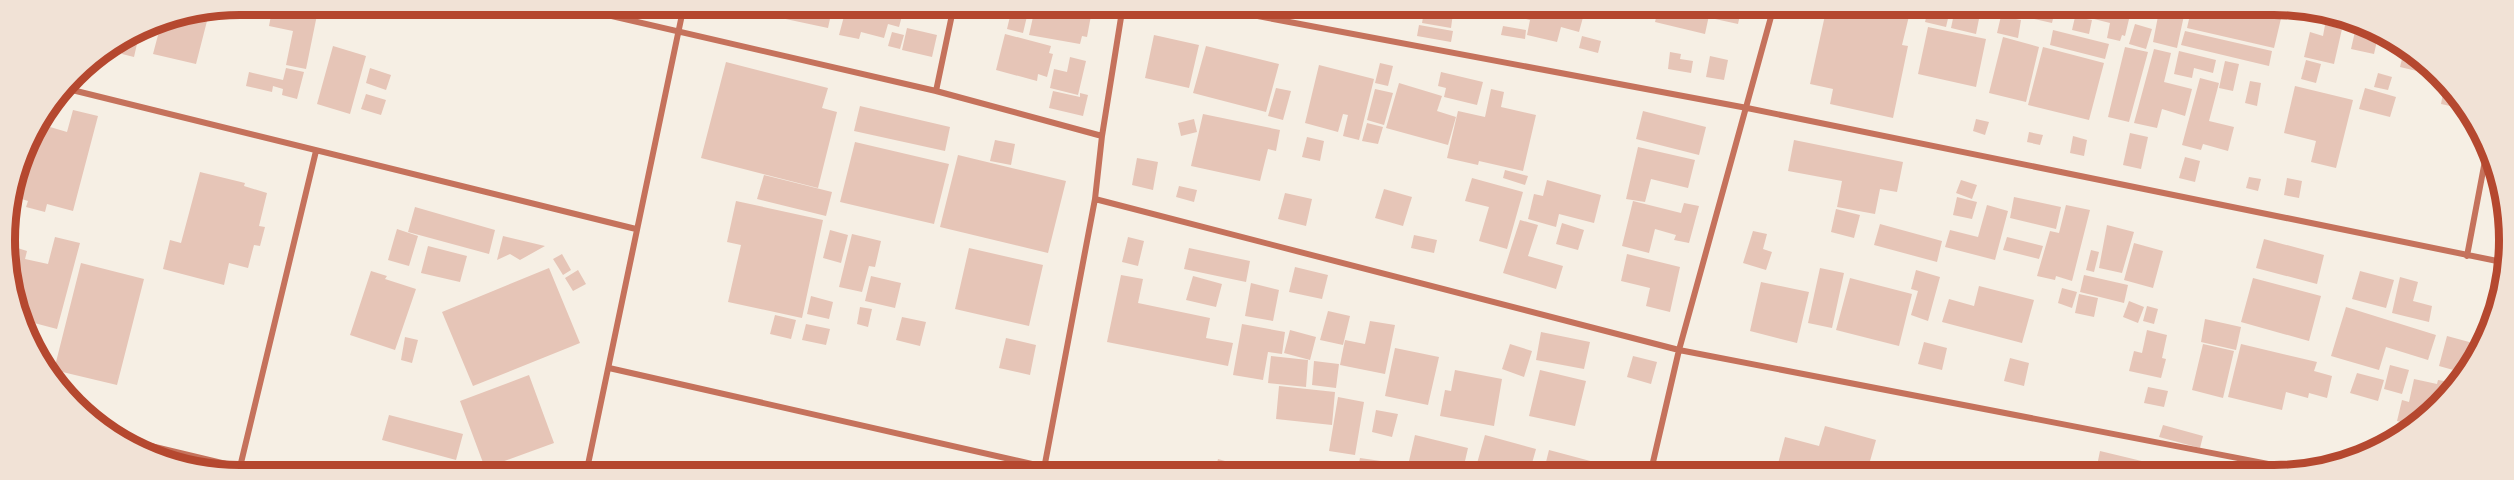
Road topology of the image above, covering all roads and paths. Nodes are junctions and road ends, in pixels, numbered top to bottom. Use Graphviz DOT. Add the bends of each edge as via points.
graph roads {
  1 [pos="608,15"];
  2 [pos="682,15"];
  3 [pos="952,15"];
  4 [pos="1121,15"];
  5 [pos="1252,15"];
  6 [pos="1772,15"];
  7 [pos="678,31"];
  8 [pos="73,90"];
  9 [pos="936,91"];
  10 [pos="1747,108"];
  11 [pos="1101,136"];
  12 [pos="316,152"];
  13 [pos="2485,162"];
  14 [pos="1095,199"];
  15 [pos="636,229"];
  16 [pos="2467,256"];
  17 [pos="2498,261"];
  18 [pos="1679,350"];
  19 [pos="609,368"];
  20 [pos="143,443"];
  21 [pos="232,465"];
  22 [pos="240,465"];
  23 [pos="588,465"];
  24 [pos="1041,465"];
  25 [pos="1045,465"];
  26 [pos="1652,465"];
  27 [pos="2274,465"];
  1 -- 7 [label="street"];
  2 -- 7 [label="street"];
  3 -- 9 [label="street"];
  4 -- 11 [label="street"];
  5 -- 10 [label="street"];
  6 -- 10 [label="street"];
  7 -- 9 [label="street"];
  7 -- 15 [label="street"];
  8 -- 12 [label="street"];
  9 -- 11 [label="street"];
  10 -- 16 [label="street"];
  10 -- 18 [label="street"];
  11 -- 14 [label="street"];
  12 -- 15 [label="street"];
  12 -- 22 [label="street"];
  13 -- 16 [label="street"];
  14 -- 18 [label="street"];
  14 -- 25 [label="street"];
  15 -- 19 [label="street"];
  16 -- 17 [label="street"];
  18 -- 26 [label="street"];
  18 -- 27 [label="street"];
  19 -- 23 [label="street"];
  19 -- 24 [label="street"];
  20 -- 21 [label="street"];
}
